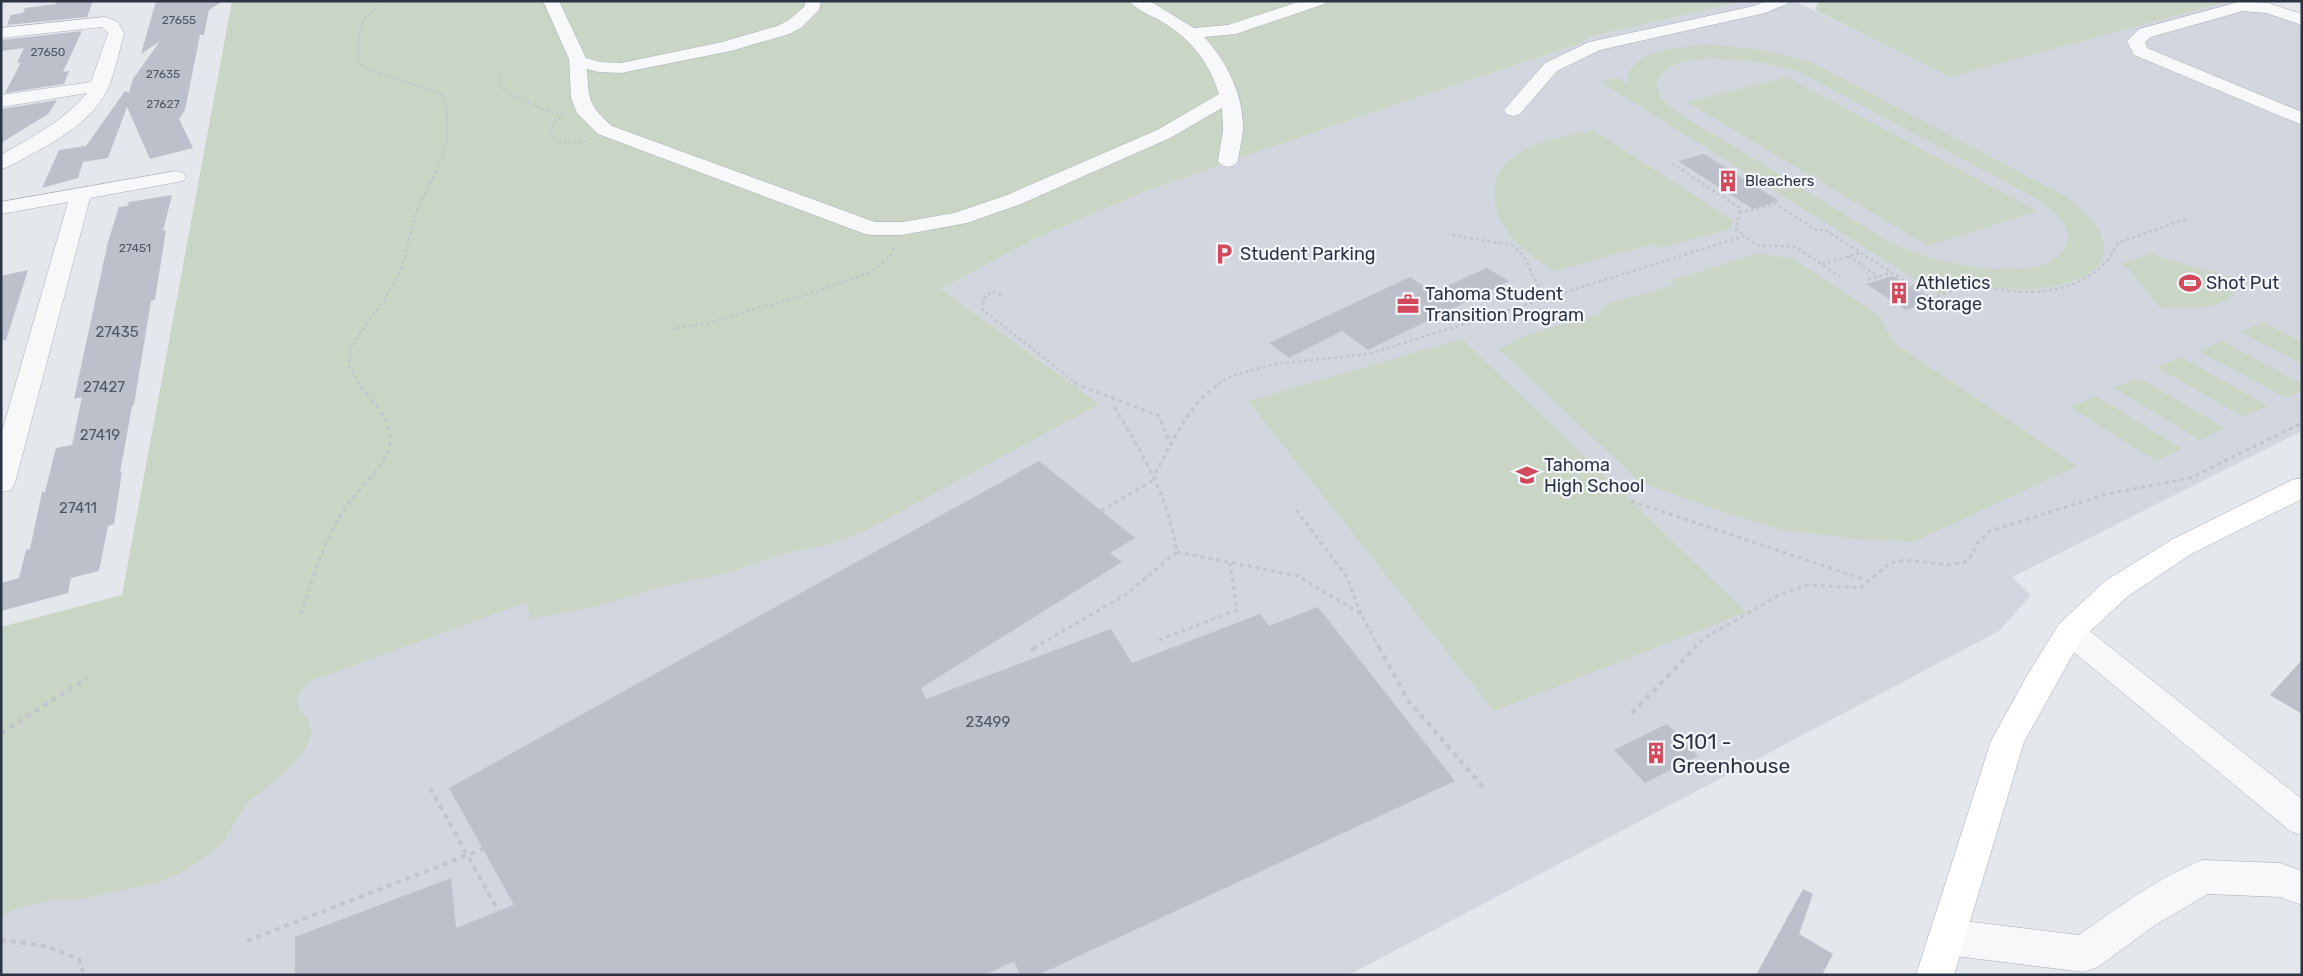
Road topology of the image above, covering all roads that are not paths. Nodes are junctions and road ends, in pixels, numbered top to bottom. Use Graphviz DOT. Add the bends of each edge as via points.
graph roads {
  1 [pos="550,1"];
  2 [pos="813,1"];
  3 [pos="1138,1"];
  4 [pos="1318,1"];
  5 [pos="1781,1"];
  6 [pos="2290,1"];
  7 [pos="2302,6"];
  8 [pos="2302,20"];
  9 [pos="1,33"];
  10 [pos="1191,33"];
  11 [pos="578,61"];
  12 [pos="99,86"];
  13 [pos="1228,96"];
  14 [pos="1,101"];
  15 [pos="1513,110"];
  16 [pos="2302,120"];
  17 [pos="1228,161"];
  18 [pos="1,163"];
  19 [pos="176,177"];
  20 [pos="81,194"];
  21 [pos="1,208"];
  22 [pos="1,483"];
  23 [pos="2302,487"];
  24 [pos="2070,632"];
  25 [pos="2302,820"];
  26 [pos="2302,888"];
  27 [pos="1947,937"];
  28 [pos="1935,975"];
  1 -- 11 [label="street"];
  2 -- 11 [label="street" via="813,7 795,24 725,47 621,68 599,67"];
  3 -- 10 [label="street"];
  4 -- 10 [label="street" via="1230,30"];
  5 -- 15 [label="street" via="1759,10 1595,46 1551,67"];
  6 -- 7 [label="street"];
  8 -- 16 [label="street" via="2268,8 2243,6 2144,33 2136,41 2140,51"];
  9 -- 12 [label="street" via="105,22 116,33"];
  10 -- 13 [label="street" via="1210,55"];
  11 -- 13 [label="street" via="580,98 586,113 605,130 874,229 892,230 965,218 1024,196 1187,122"];
  12 -- 14 [label="street"];
  12 -- 18 [label="street" via="74,119"];
  13 -- 17 [label="street" via="1233,129"];
  19 -- 20 [label="street"];
  20 -- 21 [label="street"];
  20 -- 22 [label="street"];
  23 -- 24 [label="main road" via="2183,546 2116,589"];
  24 -- 25 [label="street"];
  24 -- 27 [label="main road" via="2008,740"];
  26 -- 27 [label="street" via="2280,880 2204,877 2142,913 2084,954"];
  27 -- 28 [label="main road"];
}
